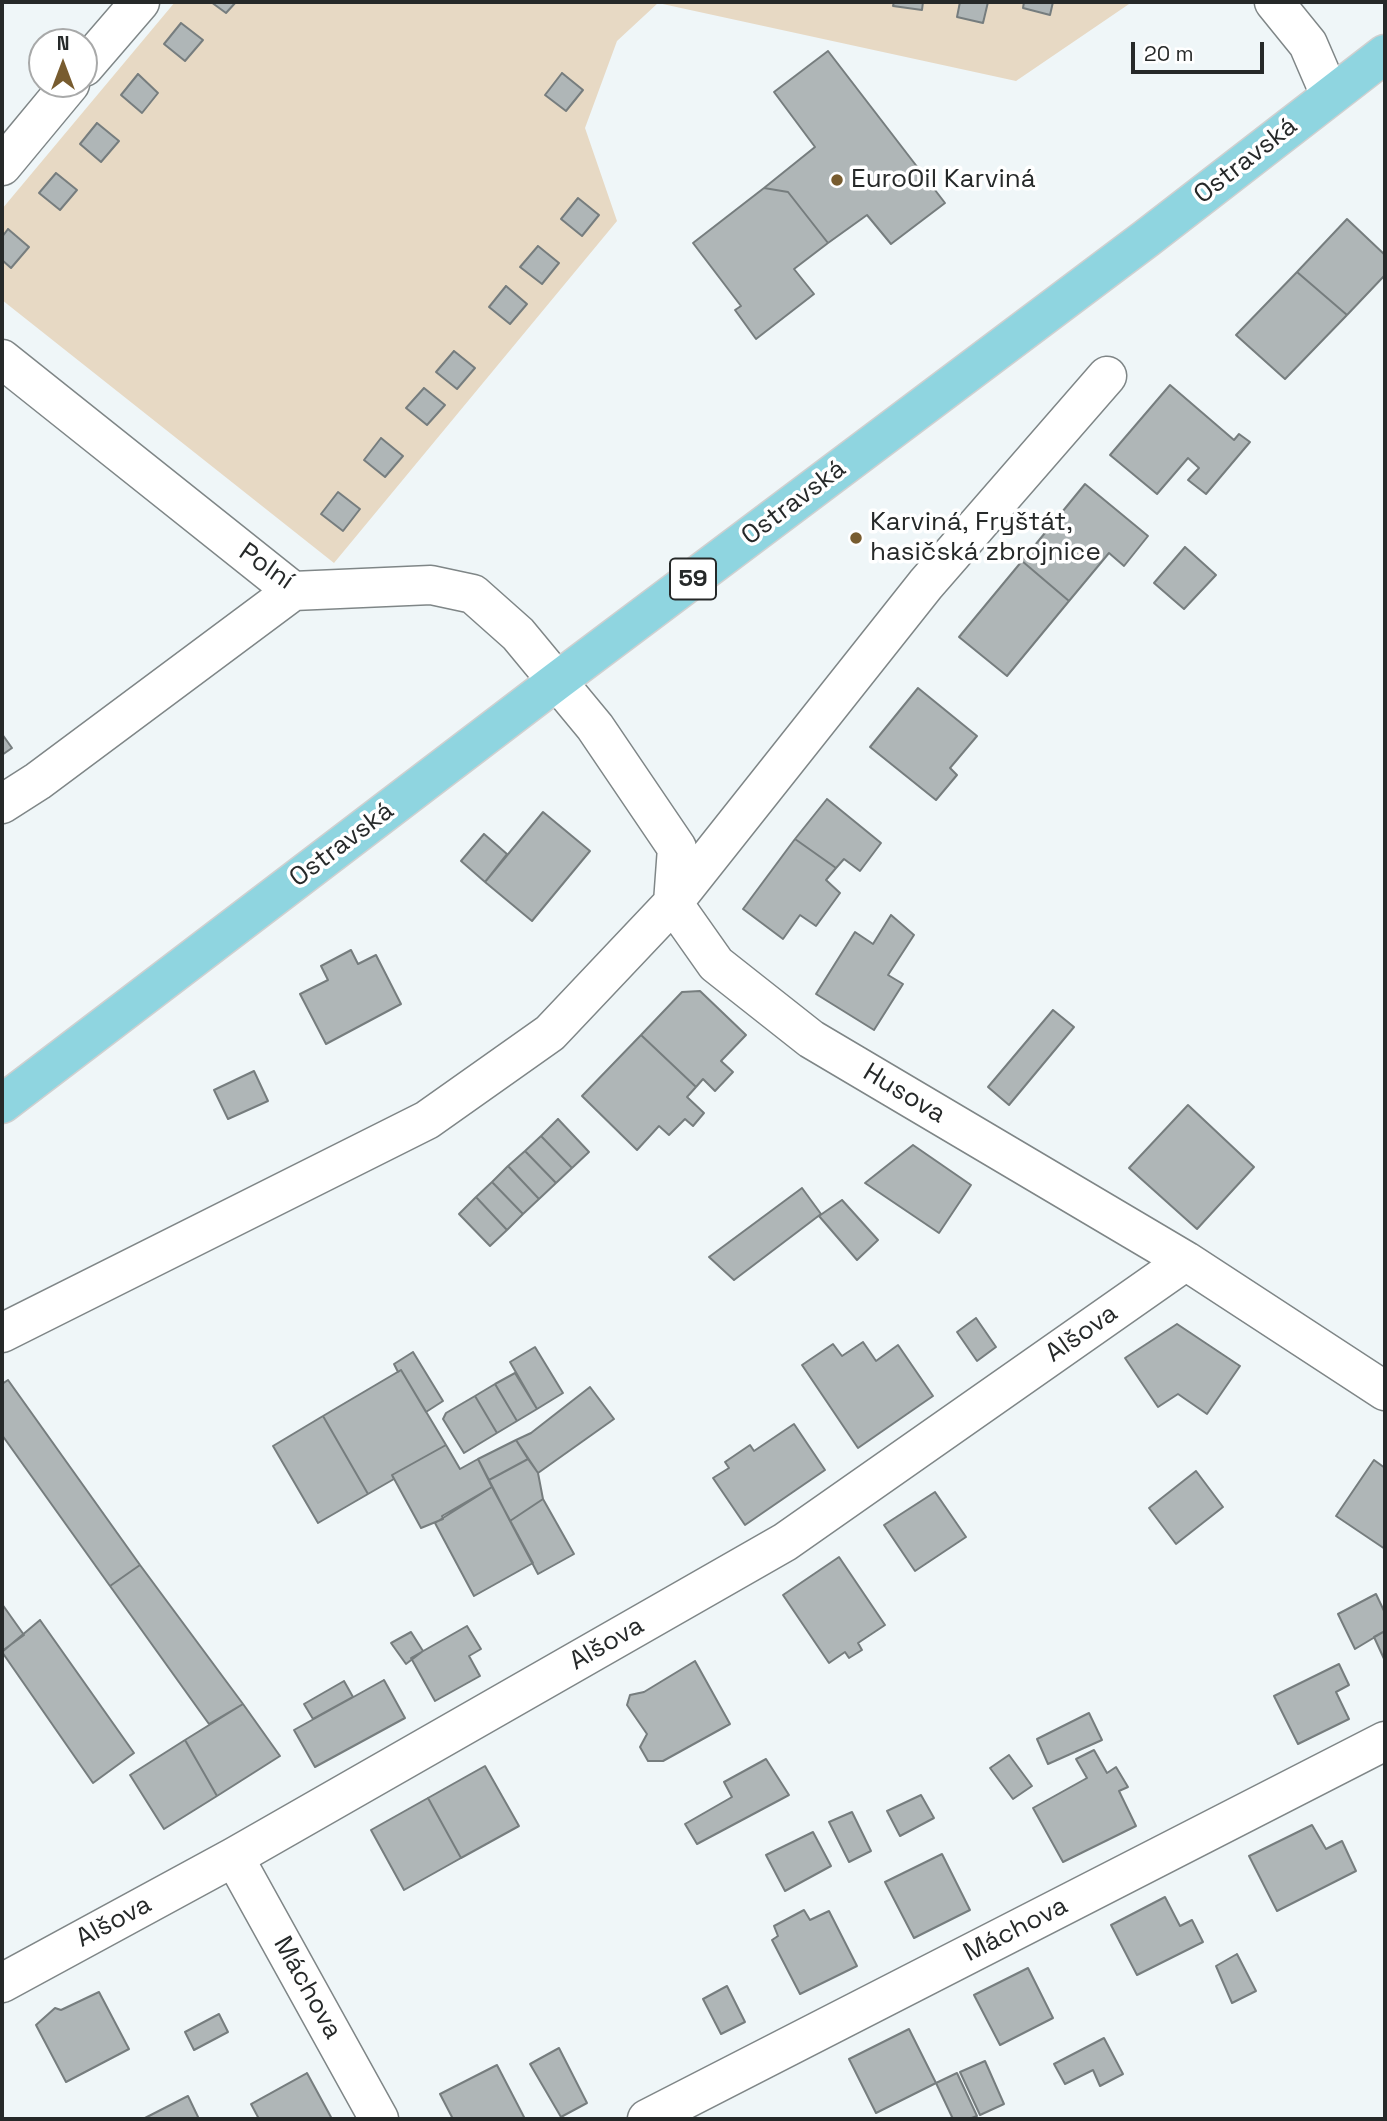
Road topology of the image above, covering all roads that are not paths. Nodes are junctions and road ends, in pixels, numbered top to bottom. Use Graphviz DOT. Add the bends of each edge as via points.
graph roads {
  1 [pos="140,2"];
  2 [pos="1274,2"];
  3 [pos="98,51"];
  4 [pos="1385,54"];
  5 [pos="1330,95"];
  6 [pos="58,98"];
  7 [pos="2,166"];
  8 [pos="2,359"];
  9 [pos="1107,376"];
  10 [pos="293,591"];
  11 [pos="557,681"];
  12 [pos="2,804"];
  13 [pos="673,903"];
  14 [pos="2,1104"];
  15 [pos="1186,1261"];
  16 [pos="2,1332"];
  17 [pos="1385,1391"];
  18 [pos="1385,1741"];
  19 [pos="234,1857"];
  20 [pos="2,1983"];
  21 [pos="379,2119"];
  22 [pos="647,2119"];
  1 -- 3 [label="street"];
  2 -- 5 [label="street" via="1308,44"];
  4 -- 5 [label="main road, Ostravská / 59"];
  5 -- 11 [label="main road, Ostravská / 59"];
  6 -- 7 [label="street"];
  8 -- 10 [label="street, Polní"];
  9 -- 13 [label="street" via="926,584"];
  10 -- 11 [label="street, Polní" via="432,585 473,594 518,634"];
  10 -- 12 [label="street"];
  11 -- 13 [label="street" via="595,727 677,849"];
  11 -- 14 [label="main road, Ostravská / 59"];
  13 -- 15 [label="street, Husova" via="716,964 811,1039"];
  13 -- 16 [label="street" via="550,1032 427,1120"];
  15 -- 17 [label="street, Husova"];
  15 -- 19 [label="street, Alšova" via="785,1542"];
  18 -- 22 [label="street, Máchova"];
  19 -- 20 [label="street, Alšova"];
  19 -- 21 [label="street, Máchova"];
}
